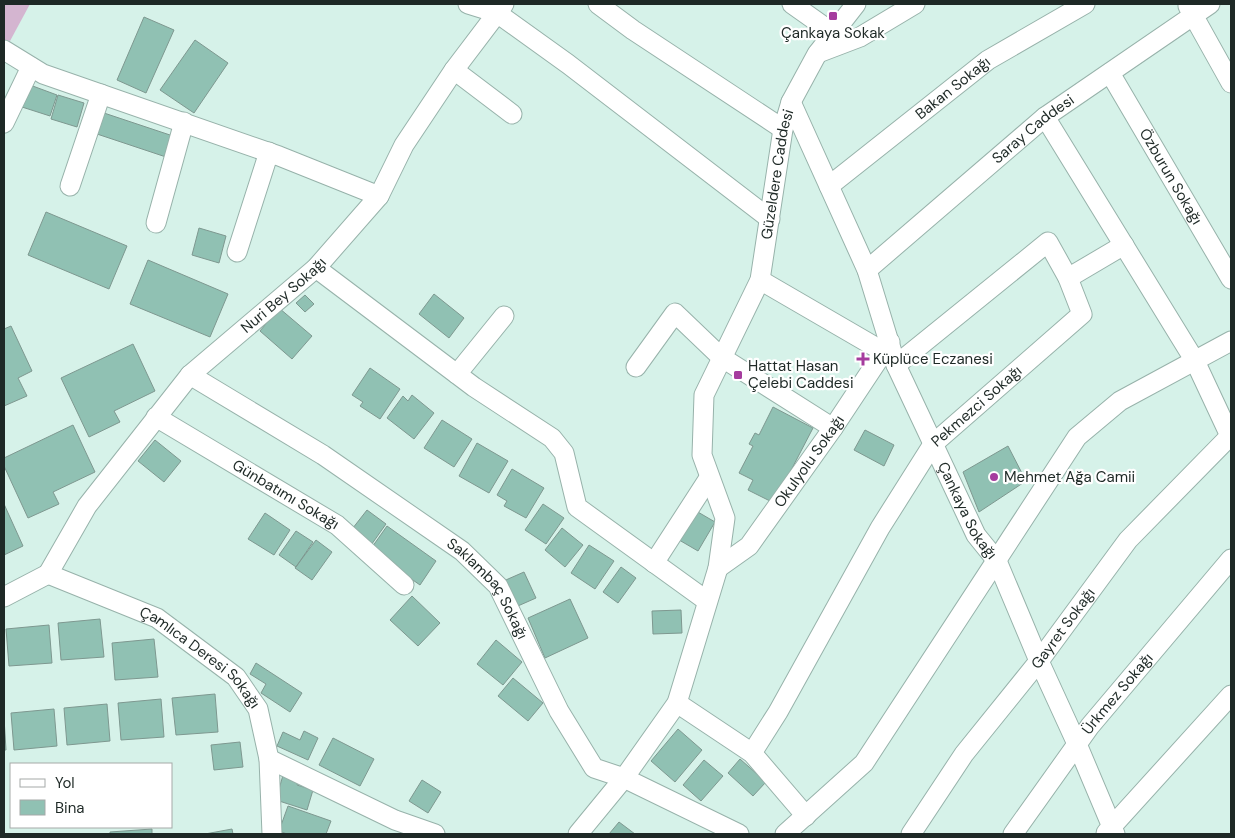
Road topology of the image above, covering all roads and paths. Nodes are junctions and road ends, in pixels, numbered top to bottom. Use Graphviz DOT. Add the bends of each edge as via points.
graph roads {
  1 [pos="468,4"];
  2 [pos="598,4"];
  3 [pos="792,4"];
  4 [pos="856,4"];
  5 [pos="915,4"];
  6 [pos="1085,4"];
  7 [pos="1210,4"];
  8 [pos="500,9"];
  9 [pos="1190,10"];
  10 [pos="833,33"];
  11 [pos="4,50"];
  12 [pos="817,54"];
  13 [pos="31,67"];
  14 [pos="454,70"];
  15 [pos="1110,73"];
  16 [pos="1231,83"];
  17 [pos="101,94"];
  18 [pos="791,102"];
  19 [pos="512,114"];
  20 [pos="1046,117"];
  21 [pos="184,122"];
  22 [pos="4,123"];
  23 [pos="783,129"];
  24 [pos="269,152"];
  25 [pos="70,186"];
  26 [pos="829,186"];
  27 [pos="379,196"];
  28 [pos="770,219"];
  29 [pos="156,223"];
  30 [pos="1124,245"];
  31 [pos="237,252"];
  32 [pos="316,268"];
  33 [pos="867,270"];
  34 [pos="1068,278"];
  35 [pos="760,280"];
  36 [pos="1231,280"];
  37 [pos="504,316"];
  38 [pos="1231,341"];
  39 [pos="890,353"];
  40 [pos="721,357"];
  41 [pos="1195,361"];
  42 [pos="636,366"];
  43 [pos="457,374"];
  44 [pos="190,375"];
  45 [pos="156,418"];
  46 [pos="833,428"];
  47 [pos="1231,437"];
  48 [pos="933,444"];
  49 [pos="709,478"];
  50 [pos="1231,560"];
  51 [pos="998,561"];
  52 [pos="654,563"];
  53 [pos="718,568"];
  54 [pos="48,574"];
  55 [pos="404,585"];
  56 [pos="4,597"];
  57 [pos="707,600"];
  58 [pos="1038,661"];
  59 [pos="1231,695"];
  60 [pos="677,703"];
  61 [pos="1077,744"];
  62 [pos="752,752"];
  63 [pos="269,759"];
  64 [pos="624,778"];
  65 [pos="806,816"];
  66 [pos="392,827"];
  67 [pos="1111,831"];
  68 [pos="272,834"];
  69 [pos="435,834"];
  70 [pos="579,834"];
  71 [pos="739,834"];
  72 [pos="785,834"];
  73 [pos="911,834"];
  74 [pos="1013,834"];
  1 -- 8 [label="street"];
  2 -- 23 [label="street"];
  3 -- 10 [label="street"];
  4 -- 10 [label="street, Güzeldere Caddesi"];
  5 -- 12 [label="street" via="860,38"];
  6 -- 26 [label="street, Bakan Sokağı" via="988,60"];
  7 -- 9 [label="street, Saray Caddesi"];
  8 -- 14 [label="street, Nuri Bey Sokağı"];
  8 -- 28 [label="street"];
  9 -- 15 [label="street, Saray Caddesi"];
  9 -- 16 [label="street"];
  10 -- 12 [label="street, Güzeldere Caddesi"];
  11 -- 13 [label="street"];
  12 -- 18 [label="street, Güzeldere Caddesi"];
  13 -- 17 [label="street"];
  13 -- 22 [label="street"];
  14 -- 19 [label="street"];
  14 -- 27 [label="street, Nuri Bey Sokağı" via="404,145"];
  15 -- 20 [label="street, Saray Caddesi"];
  15 -- 36 [label="street, Özburun Sokağı"];
  17 -- 21 [label="street"];
  17 -- 25 [label="street"];
  18 -- 23 [label="street, Güzeldere Caddesi"];
  18 -- 26 [label="street, Çankaya Sokağı"];
  20 -- 30 [label="street"];
  20 -- 33 [label="street, Saray Caddesi"];
  21 -- 24 [label="street"];
  21 -- 29 [label="street"];
  23 -- 28 [label="street, Güzeldere Caddesi"];
  24 -- 27 [label="street"];
  24 -- 31 [label="street"];
  26 -- 33 [label="street, Çankaya Sokağı"];
  27 -- 32 [label="street, Nuri Bey Sokağı"];
  28 -- 35 [label="street, Güzeldere Caddesi"];
  30 -- 34 [label="street"];
  30 -- 41 [label="street"];
  32 -- 43 [label="street"];
  32 -- 44 [label="street, Nuri Bey Sokağı"];
  33 -- 39 [label="street, Çankaya Sokağı"];
  34 -- 39 [label="street, Pekmezci Sokağı" via="1048,242"];
  34 -- 48 [label="street, Pekmezci Sokağı" via="1082,314"];
  35 -- 39 [label="street"];
  35 -- 40 [label="street, Güzeldere Caddesi" via="732,342"];
  37 -- 43 [label="street"];
  38 -- 41 [label="street"];
  39 -- 46 [label="street, Okulyolu Sokağı"];
  39 -- 48 [label="street, Çankaya Sokağı"];
  40 -- 42 [label="street" via="675,313"];
  40 -- 46 [label="street"];
  40 -- 49 [label="street, Güzeldere Caddesi" via="704,396 702,455"];
  41 -- 47 [label="street"];
  41 -- 51 [label="street" via="1120,400 1077,437"];
  43 -- 52 [label="street" via="552,438 564,453 577,507"];
  44 -- 45 [label="street, Nuri Bey Sokağı"];
  44 -- 64 [label="street, Saklambaç Sokağı" via="323,455 462,550 498,586 559,711 594,768"];
  45 -- 54 [label="street, Nuri Bey Sokağı" via="87,506"];
  45 -- 55 [label="street, Günbatımı Sokağı" via="337,525"];
  46 -- 53 [label="street, Okulyolu Sokağı" via="749,546"];
  47 -- 58 [label="street, Gayret Sokağı" via="1128,540"];
  48 -- 51 [label="street, Çankaya Sokağı" via="976,535"];
  48 -- 62 [label="street, Pekmezci Sokağı" via="880,528 778,712"];
  49 -- 52 [label="street"];
  49 -- 53 [label="street, Güzeldere Caddesi" via="725,518"];
  50 -- 61 [label="street, Ürkmez Sokağı"];
  51 -- 58 [label="street, Çankaya Sokağı"];
  51 -- 65 [label="street" via="864,763"];
  52 -- 57 [label="street"];
  53 -- 57 [label="street, Güzeldere Caddesi"];
  54 -- 56 [label="street"];
  54 -- 63 [label="street, Çamlıca Deresi Sokağı" via="157,618 236,677 258,709"];
  57 -- 60 [label="street, Güzeldere Caddesi"];
  58 -- 61 [label="street, Çankaya Sokağı"];
  58 -- 73 [label="street, Gayret Sokağı" via="964,754"];
  59 -- 67 [label="street"];
  60 -- 62 [label="street"];
  60 -- 64 [label="street, Güzeldere Caddesi"];
  61 -- 67 [label="street, Çankaya Sokağı"];
  61 -- 74 [label="street, Ürkmez Sokağı"];
  62 -- 65 [label="street"];
  63 -- 66 [label="street"];
  63 -- 68 [label="street, Çamlıca Deresi Sokağı"];
  64 -- 70 [label="street, Güzeldere Caddesi"];
  64 -- 71 [label="street, Saklambaç Sokağı"];
  65 -- 72 [label="street"];
  66 -- 69 [label="street"];
}
